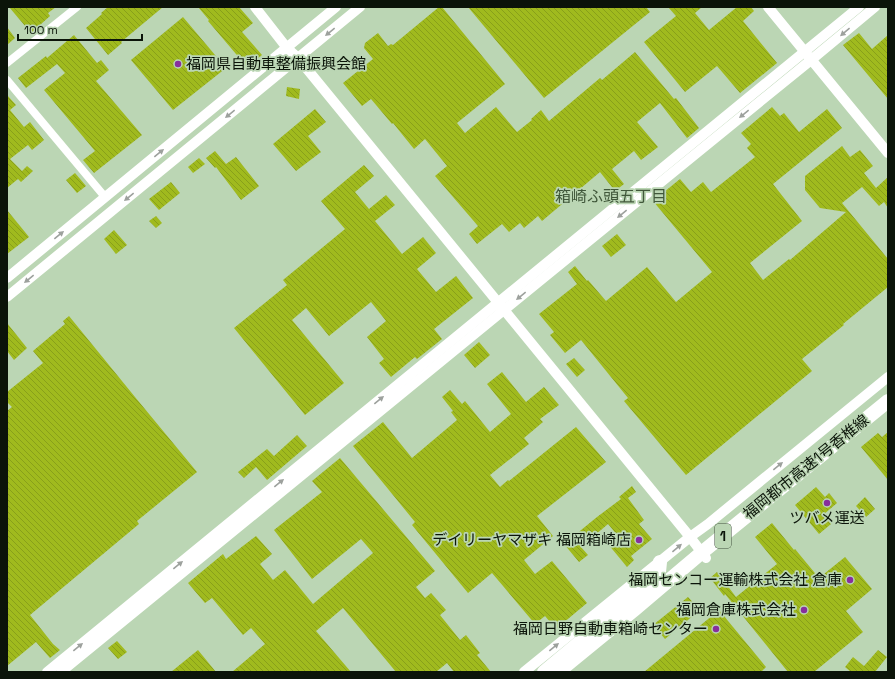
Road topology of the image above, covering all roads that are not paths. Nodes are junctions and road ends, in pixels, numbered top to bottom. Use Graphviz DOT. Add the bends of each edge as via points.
graph roads {
  1 [pos="77,7"];
  2 [pos="255,7"];
  3 [pos="336,7"];
  4 [pos="360,7"];
  5 [pos="768,7"];
  6 [pos="859,7"];
  7 [pos="875,7"];
  8 [pos="287,48"];
  9 [pos="805,52"];
  10 [pos="298,58"];
  11 [pos="811,60"];
  12 [pos="7,64"];
  13 [pos="7,80"];
  14 [pos="888,153"];
  15 [pos="105,197"];
  16 [pos="7,278"];
  17 [pos="7,297"];
  18 [pos="501,306"];
  19 [pos="888,377"];
  20 [pos="888,401"];
  21 [pos="888,406"];
  22 [pos="690,537"];
  23 [pos="706,558"];
  24 [pos="660,562"];
  25 [pos="557,670"];
  26 [pos="47,672"];
  27 [pos="61,672"];
  28 [pos="524,672"];
  1 -- 12 [label="street"];
  2 -- 8 [label="street"];
  3 -- 8 [label="street"];
  4 -- 10 [label="street, one-way"];
  5 -- 9 [label="street"];
  6 -- 9 [label="street"];
  7 -- 11 [label="street, one-way"];
  8 -- 10 [label="street"];
  15 -- 8 [label="street, one-way"];
  9 -- 11 [label="street"];
  9 -- 18 [label="street"];
  10 -- 17 [label="street, one-way"];
  10 -- 18 [label="street"];
  11 -- 14 [label="street"];
  11 -- 18 [label="street, one-way"];
  13 -- 15 [label="street"];
  16 -- 15 [label="street, one-way"];
  18 -- 22 [label="street"];
  26 -- 18 [label="street, one-way"];
  18 -- 27 [label="street"];
  22 -- 19 [label="street, one-way"];
  20 -- 25 [label="highway, 福岡都市高速1号香椎線 / 1"];
  21 -- 23 [label="street"];
  21 -- 25 [label="highway, 福岡都市高速1号香椎線 / 1"];
  22 -- 23 [label="street"];
  24 -- 22 [label="street, one-way"];
  23 -- 25 [label="street"];
  24 -- 25 [label="highway" via="659,572 593,631"];
  28 -- 24 [label="street, one-way"];
}
